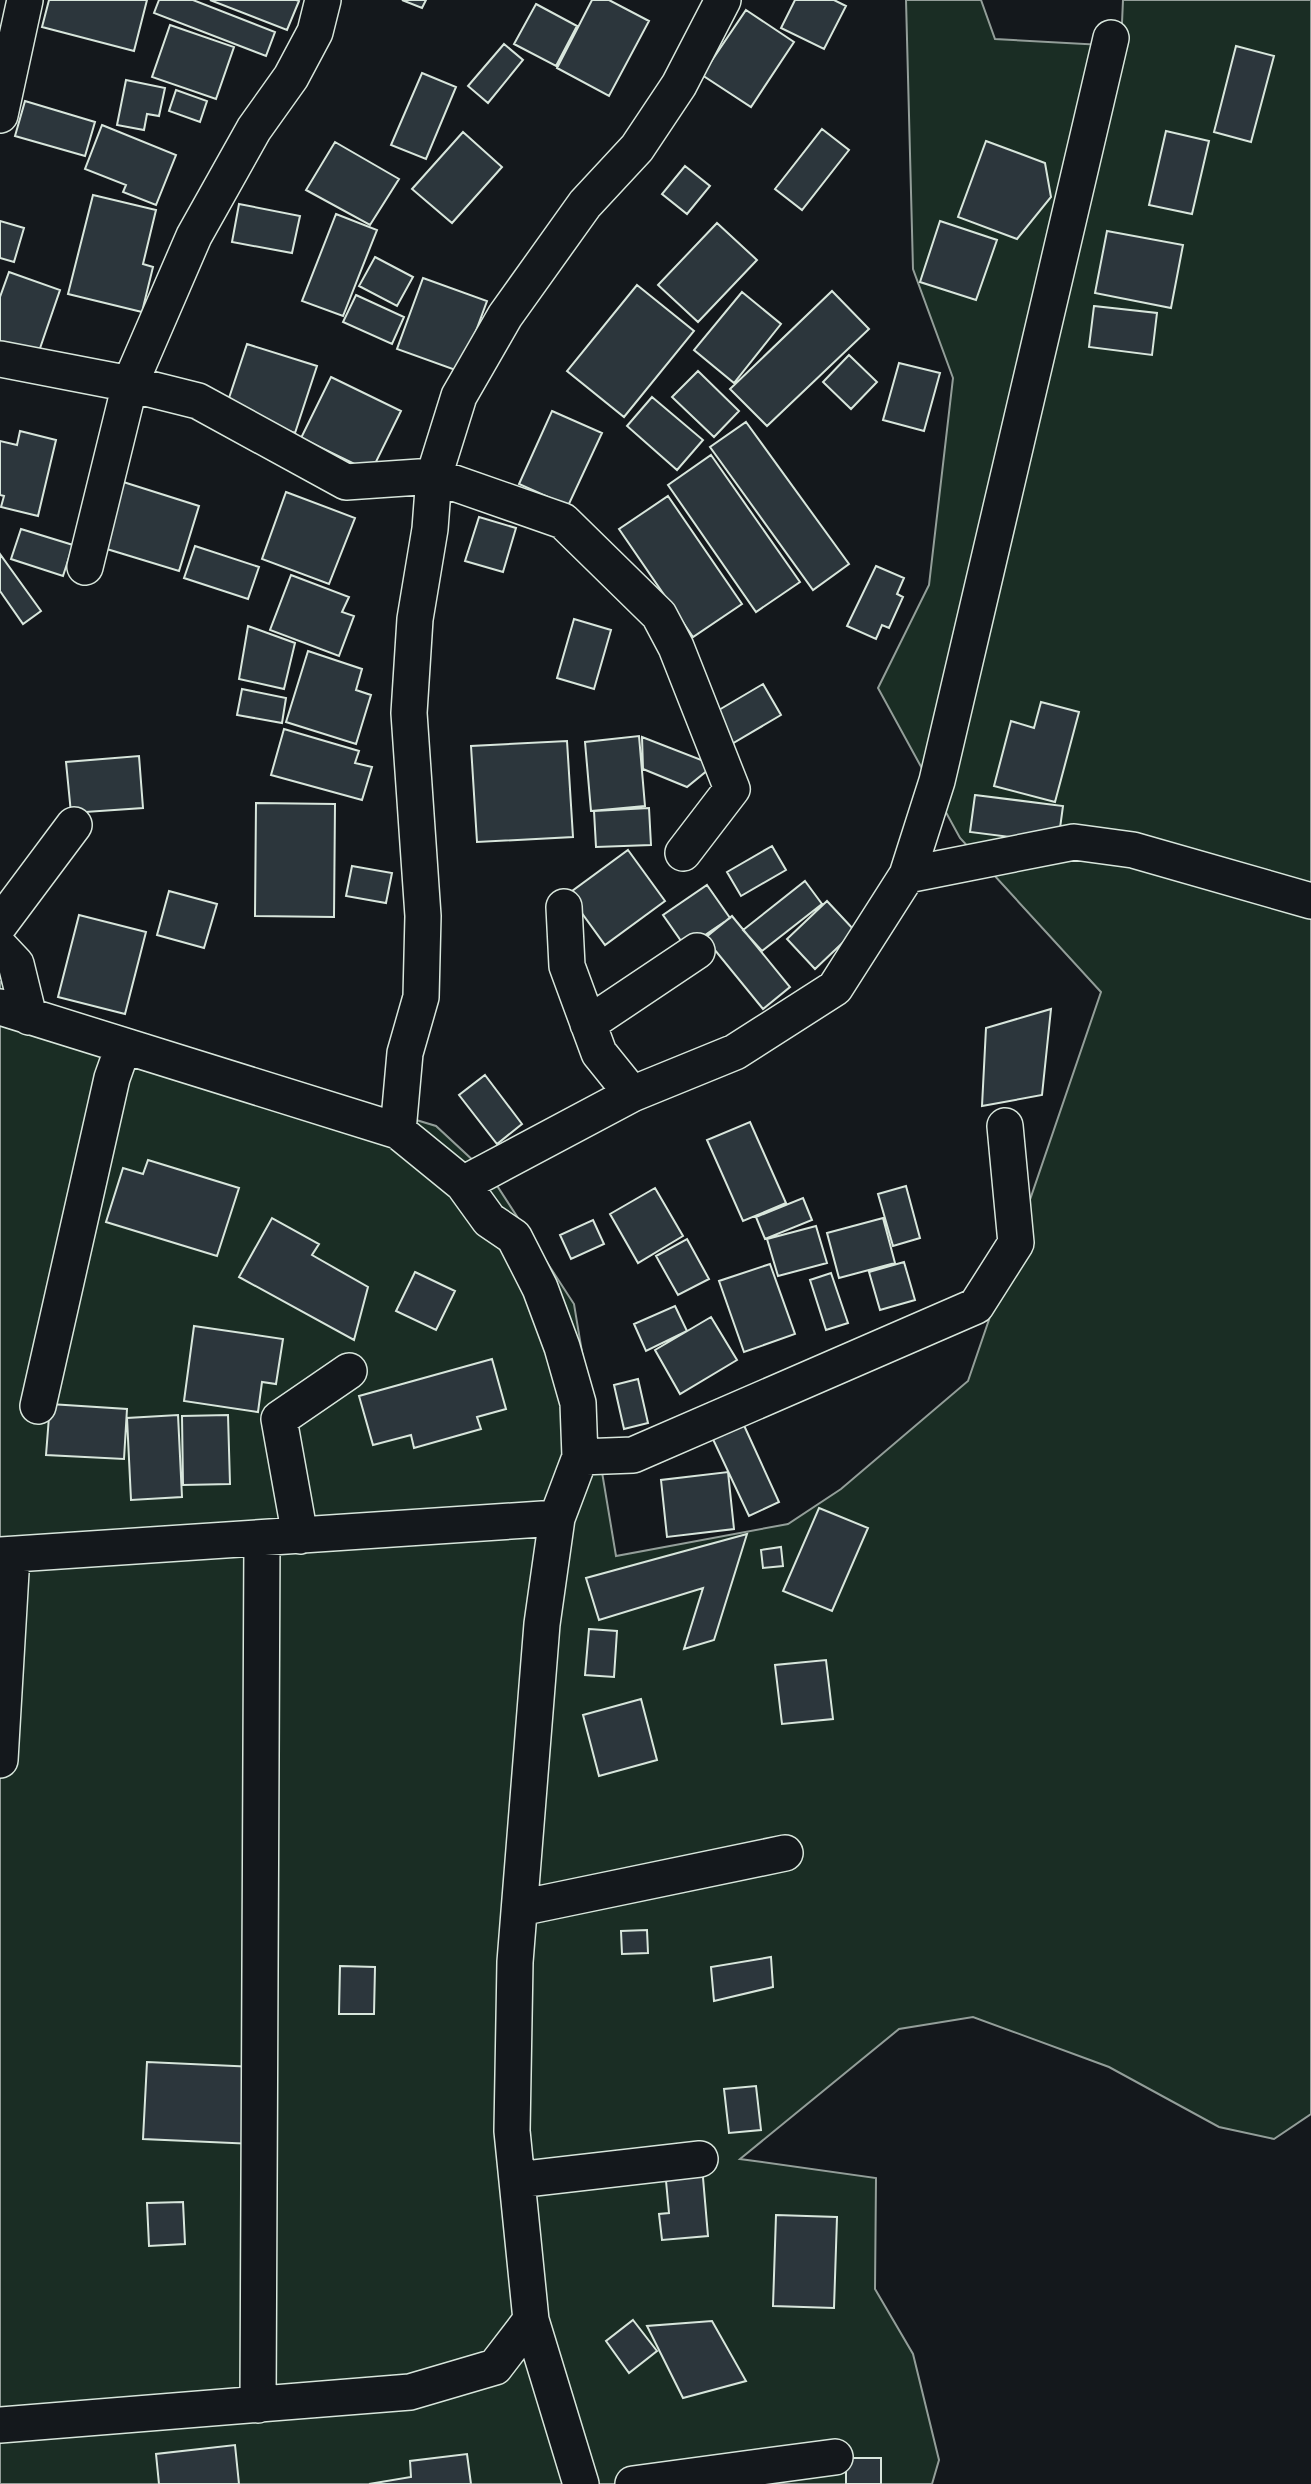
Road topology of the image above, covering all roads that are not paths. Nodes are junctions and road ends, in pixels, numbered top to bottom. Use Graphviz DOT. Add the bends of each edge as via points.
graph roads {
  1 [pos="25,0"];
  2 [pos="323,0"];
  3 [pos="723,0"];
  4 [pos="1111,38"];
  5 [pos="0,115"];
  6 [pos="0,359"];
  7 [pos="130,384"];
  8 [pos="434,476"];
  9 [pos="86,567"];
  10 [pos="74,825"];
  11 [pos="683,853"];
  12 [pos="907,875"];
  13 [pos="1311,901"];
  14 [pos="564,907"];
  15 [pos="0,924"];
  16 [pos="0,947"];
  17 [pos="697,951"];
  18 [pos="15,1012"];
  19 [pos="588,1024"];
  20 [pos="122,1047"];
  21 [pos="632,1094"];
  22 [pos="1005,1126"];
  23 [pos="398,1131"];
  24 [pos="463,1184"];
  25 [pos="349,1371"];
  26 [pos="38,1406"];
  27 [pos="580,1457"];
  28 [pos="557,1518"];
  29 [pos="300,1536"];
  30 [pos="262,1539"];
  31 [pos="6,1555"];
  32 [pos="0,1760"];
  33 [pos="785,1853"];
  34 [pos="520,1908"];
  35 [pos="700,2159"];
  36 [pos="517,2180"];
  37 [pos="531,2320"];
  38 [pos="258,2405"];
  39 [pos="0,2425"];
  40 [pos="835,2457"];
  41 [pos="581,2484"];
  42 [pos="634,2484"];
  1 -- 5 [label="street"];
  2 -- 7 [label="street" via="315,32 291,77 254,129 194,236"];
  3 -- 8 [label="street" via="679,85 637,148 585,204 505,316 459,396"];
  4 -- 12 [label="street" via="937,781"];
  6 -- 7 [label="street"];
  7 -- 8 [label="street" via="198,401 346,482"];
  7 -- 9 [label="street"];
  8 -- 11 [label="street" via="563,521 659,615 732,789"];
  8 -- 23 [label="street" via="415,619 409,713 423,916 421,998 405,1052"];
  10 -- 15 [label="street"];
  12 -- 13 [label="street" via="1074,842 1133,850"];
  12 -- 21 [label="street" via="835,988 735,1052"];
  14 -- 19 [label="street" via="567,966"];
  16 -- 18 [label="street" via="16,964"];
  17 -- 19 [label="street"];
  18 -- 20 [label="street"];
  19 -- 21 [label="street" via="599,1053"];
  20 -- 23 [label="street"];
  20 -- 26 [label="street"];
  21 -- 24 [label="street"];
  22 -- 27 [label="street" via="1016,1243 976,1306 633,1455"];
  23 -- 24 [label="street"];
  24 -- 27 [label="street" via="489,1220 514,1237 540,1288 578,1403"];
  25 -- 29 [label="street" via="279,1419"];
  27 -- 28 [label="street"];
  28 -- 29 [label="street"];
  28 -- 34 [label="street" via="542,1624"];
  29 -- 30 [label="street"];
  30 -- 31 [label="street"];
  30 -- 38 [label="street"];
  31 -- 32 [label="street"];
  33 -- 34 [label="street"];
  34 -- 36 [label="street" via="512,2131"];
  35 -- 36 [label="street"];
  36 -- 37 [label="street"];
  37 -- 38 [label="street" via="495,2367 457,2380 410,2392"];
  37 -- 41 [label="street"];
  38 -- 39 [label="street"];
  40 -- 42 [label="street"];
}
